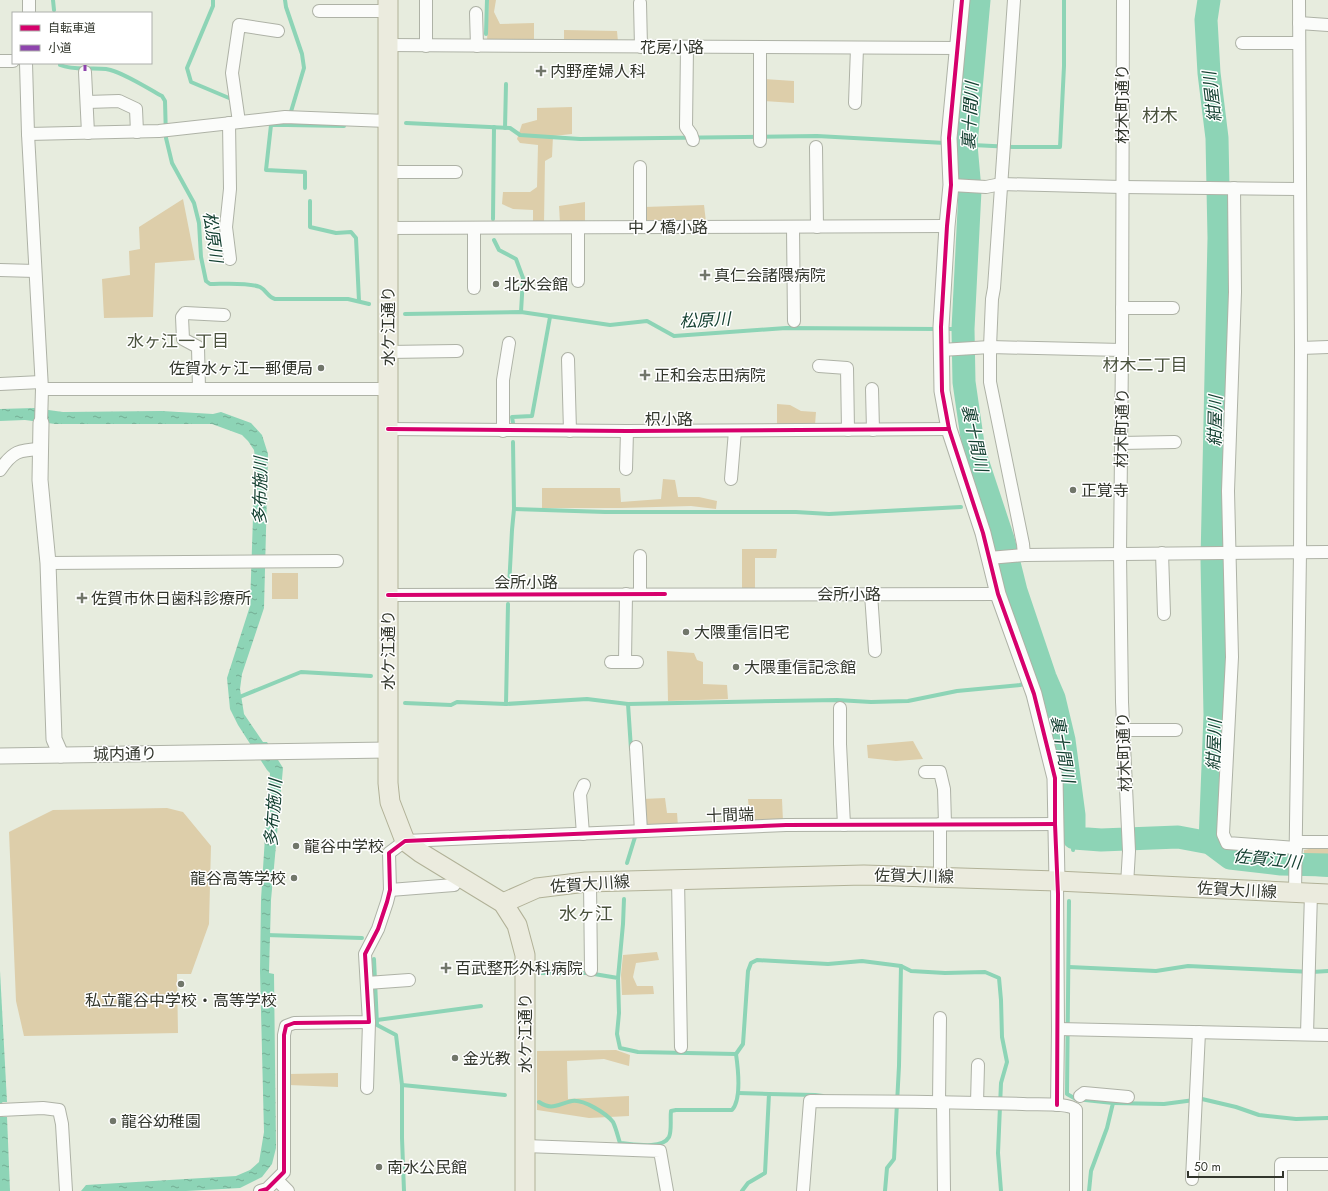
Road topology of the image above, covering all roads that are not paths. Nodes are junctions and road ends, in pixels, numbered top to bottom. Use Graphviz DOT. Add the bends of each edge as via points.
graph roads {
  1 [pos="29,0"];
  2 [pos="426,0"];
  3 [pos="962,0"];
  4 [pos="1014,0"];
  5 [pos="1123,0"];
  6 [pos="1299,0"];
  7 [pos="640,4"];
  8 [pos="388,5"];
  9 [pos="319,11"];
  10 [pos="30,12"];
  11 [pos="476,12"];
  12 [pos="1299,23"];
  13 [pos="1328,25"];
  14 [pos="278,31"];
  15 [pos="1242,43"];
  16 [pos="1299,43"];
  17 [pos="388,45"];
  18 [pos="426,46"];
  19 [pos="477,46"];
  20 [pos="641,47"];
  21 [pos="687,47"];
  22 [pos="760,48"];
  23 [pos="857,48"];
  24 [pos="957,48"];
  25 [pos="0,61"];
  26 [pos="12,61"];
  27 [pos="26,64"];
  28 [pos="86,72"];
  29 [pos="87,102"];
  30 [pos="855,103"];
  31 [pos="387,121"];
  32 [pos="234,122"];
  33 [pos="136,132"];
  34 [pos="88,133"];
  35 [pos="28,134"];
  36 [pos="760,135"];
  37 [pos="692,137"];
  38 [pos="816,147"];
  39 [pos="640,167"];
  40 [pos="388,172"];
  41 [pos="456,172"];
  42 [pos="1001,184"];
  43 [pos="954,185"];
  44 [pos="1122,187"];
  45 [pos="1223,188"];
  46 [pos="1299,189"];
  47 [pos="947,226"];
  48 [pos="793,227"];
  49 [pos="817,227"];
  50 [pos="388,228"];
  51 [pos="474,228"];
  52 [pos="578,228"];
  53 [pos="640,228"];
  54 [pos="230,259"];
  55 [pos="0,270"];
  56 [pos="34,272"];
  57 [pos="578,281"];
  58 [pos="474,288"];
  59 [pos="1122,308"];
  60 [pos="1173,308"];
  61 [pos="224,315"];
  62 [pos="794,321"];
  63 [pos="509,343"];
  64 [pos="987,347"];
  65 [pos="1328,347"];
  66 [pos="1301,348"];
  67 [pos="945,350"];
  68 [pos="1122,350"];
  69 [pos="457,351"];
  70 [pos="388,352"];
  71 [pos="568,359"];
  72 [pos="819,366"];
  73 [pos="0,384"];
  74 [pos="41,385"];
  75 [pos="199,389"];
  76 [pos="387,389"];
  77 [pos="872,389"];
  78 [pos="41,423"];
  79 [pos="388,429"];
  80 [pos="950,429"];
  81 [pos="848,430"];
  82 [pos="872,430"];
  83 [pos="503,431"];
  84 [pos="570,431"];
  85 [pos="735,431"];
  86 [pos="627,432"];
  87 [pos="1175,442"];
  88 [pos="1121,443"];
  89 [pos="41,449"];
  90 [pos="626,469"];
  91 [pos="0,470"];
  92 [pos="731,479"];
  93 [pos="1328,552"];
  94 [pos="1162,553"];
  95 [pos="1229,553"];
  96 [pos="1300,553"];
  97 [pos="1120,554"];
  98 [pos="1022,555"];
  99 [pos="640,556"];
  100 [pos="990,558"];
  101 [pos="337,561"];
  102 [pos="48,562"];
  103 [pos="626,594"];
  104 [pos="640,594"];
  105 [pos="871,594"];
  106 [pos="998,594"];
  107 [pos="388,595"];
  108 [pos="1164,614"];
  109 [pos="875,651"];
  110 [pos="611,662"];
  111 [pos="840,708"];
  112 [pos="1123,730"];
  113 [pos="1176,730"];
  114 [pos="636,747"];
  115 [pos="388,750"];
  116 [pos="61,755"];
  117 [pos="0,756"];
  118 [pos="925,772"];
  119 [pos="584,785"];
  120 [pos="943,824"];
  121 [pos="1055,824"];
  122 [pos="844,825"];
  123 [pos="641,831"];
  124 [pos="583,834"];
  125 [pos="405,841"];
  126 [pos="1328,842"];
  127 [pos="1296,847"];
  128 [pos="940,874"];
  129 [pos="460,876"];
  130 [pos="678,879"];
  131 [pos="1057,881"];
  132 [pos="590,882"];
  133 [pos="1127,885"];
  134 [pos="390,890"];
  135 [pos="1312,893"];
  136 [pos="503,903"];
  137 [pos="591,970"];
  138 [pos="409,980"];
  139 [pos="372,983"];
  140 [pos="940,1018"];
  141 [pos="369,1022"];
  142 [pos="1065,1029"];
  143 [pos="1199,1032"];
  144 [pos="1307,1034"];
  145 [pos="1328,1035"];
  146 [pos="681,1047"];
  147 [pos="978,1065"];
  148 [pos="367,1088"];
  149 [pos="1080,1096"];
  150 [pos="1128,1097"];
  151 [pos="941,1102"];
  152 [pos="977,1103"];
  153 [pos="1056,1105"];
  154 [pos="5,1110"];
  155 [pos="525,1146"];
  156 [pos="1328,1164"];
  157 [pos="1192,1179"];
  158 [pos="277,1180"];
  159 [pos="66,1191"];
  160 [pos="260,1191"];
  161 [pos="288,1191"];
  162 [pos="525,1191"];
  163 [pos="667,1191"];
  164 [pos="803,1191"];
  165 [pos="944,1191"];
  166 [pos="1076,1191"];
  167 [pos="1280,1191"];
  1 -- 10 [label="street"];
  2 -- 18 [label="street"];
  3 -- 24 [label="street"];
  4 -- 42 [label="street"];
  5 -- 44 [label="street, 材木町通り"];
  6 -- 12 [label="street"];
  7 -- 20 [label="street"];
  8 -- 9 [label="street"];
  8 -- 17 [label="main road, 水ケ江通り"];
  11 -- 19 [label="street"];
  12 -- 13 [label="street"];
  12 -- 16 [label="street"];
  14 -- 32 [label="street" via="239,25 232,73"];
  15 -- 16 [label="street"];
  16 -- 46 [label="street"];
  17 -- 18 [label="street, 花房小路"];
  17 -- 31 [label="main road, 水ケ江通り"];
  18 -- 19 [label="street, 花房小路"];
  19 -- 20 [label="street, 花房小路"];
  20 -- 21 [label="street, 花房小路"];
  21 -- 22 [label="street, 花房小路"];
  21 -- 37 [label="street" via="686,127"];
  22 -- 23 [label="street, 花房小路"];
  22 -- 36 [label="street"];
  23 -- 24 [label="street, 花房小路"];
  23 -- 30 [label="street"];
  24 -- 43 [label="street" via="949,143"];
  25 -- 26 [label="street"];
  27 -- 35 [label="street"];
  28 -- 29 [label="street"];
  29 -- 33 [label="street" via="119,101 136,109"];
  29 -- 34 [label="street"];
  31 -- 32 [label="street" via="290,117"];
  31 -- 40 [label="main road, 水ケ江通り"];
  32 -- 33 [label="street"];
  32 -- 54 [label="street" via="226,227"];
  33 -- 34 [label="street"];
  34 -- 35 [label="street"];
  35 -- 56 [label="street"];
  38 -- 49 [label="street"];
  39 -- 53 [label="street"];
  40 -- 41 [label="street"];
  40 -- 50 [label="main road, 水ケ江通り"];
  42 -- 43 [label="street" via="986,187"];
  42 -- 44 [label="street"];
  42 -- 64 [label="street"];
  43 -- 47 [label="street"];
  44 -- 45 [label="street"];
  44 -- 59 [label="street, 材木町通り"];
  45 -- 46 [label="street"];
  45 -- 95 [label="street" via="1234,292 1228,491"];
  46 -- 66 [label="street"];
  47 -- 49 [label="street, 中ノ橋小路"];
  47 -- 67 [label="street" via="941,329"];
  48 -- 49 [label="street, 中ノ橋小路"];
  48 -- 53 [label="street, 中ノ橋小路"];
  48 -- 62 [label="street"];
  50 -- 51 [label="street, 中ノ橋小路"];
  50 -- 70 [label="main road, 水ケ江通り"];
  51 -- 52 [label="street, 中ノ橋小路"];
  51 -- 58 [label="street"];
  52 -- 53 [label="street, 中ノ橋小路"];
  52 -- 57 [label="street"];
  55 -- 56 [label="street"];
  56 -- 74 [label="street"];
  59 -- 60 [label="street"];
  59 -- 68 [label="street, 材木町通り"];
  61 -- 75 [label="street" via="185,314 182,317 183,339 198,347"];
  63 -- 83 [label="street" via="503,380"];
  64 -- 67 [label="street"];
  64 -- 68 [label="street"];
  64 -- 98 [label="street" via="990,382 1023,544"];
  65 -- 66 [label="street"];
  66 -- 96 [label="street"];
  67 -- 80 [label="street" via="942,391"];
  68 -- 88 [label="street, 材木町通り"];
  69 -- 70 [label="street"];
  70 -- 76 [label="main road, 水ケ江通り"];
  71 -- 84 [label="street"];
  72 -- 81 [label="street" via="847,368"];
  73 -- 74 [label="street"];
  74 -- 75 [label="street"];
  74 -- 78 [label="street"];
  75 -- 76 [label="street"];
  76 -- 79 [label="main road, 水ケ江通り"];
  77 -- 82 [label="street"];
  78 -- 89 [label="street"];
  79 -- 83 [label="street, 枳小路"];
  79 -- 107 [label="main road, 水ケ江通り"];
  80 -- 82 [label="street, 枳小路"];
  80 -- 100 [label="street"];
  81 -- 82 [label="street, 枳小路"];
  81 -- 85 [label="street, 枳小路"];
  83 -- 84 [label="street, 枳小路"];
  84 -- 86 [label="street, 枳小路"];
  85 -- 86 [label="street, 枳小路"];
  85 -- 92 [label="street"];
  86 -- 90 [label="street"];
  87 -- 88 [label="street"];
  88 -- 97 [label="street, 材木町通り"];
  89 -- 91 [label="street" via="22,450 8,458"];
  89 -- 102 [label="street" via="40,480"];
  93 -- 96 [label="street"];
  94 -- 95 [label="street"];
  94 -- 97 [label="street"];
  94 -- 108 [label="street"];
  95 -- 96 [label="street"];
  95 -- 127 [label="street" via="1232,657 1224,834 1228,843"];
  96 -- 127 [label="street"];
  97 -- 98 [label="street"];
  97 -- 112 [label="street, 材木町通り"];
  98 -- 100 [label="street"];
  99 -- 104 [label="street"];
  100 -- 106 [label="street"];
  101 -- 102 [label="street"];
  102 -- 116 [label="street" via="54,739"];
  103 -- 104 [label="street, 会所小路"];
  103 -- 107 [label="street, 会所小路"];
  103 -- 110 [label="street" via="631,661"];
  104 -- 105 [label="street, 会所小路"];
  105 -- 106 [label="street, 会所小路"];
  105 -- 109 [label="street"];
  106 -- 121 [label="street" via="1034,694 1055,778"];
  107 -- 115 [label="main road, 水ケ江通り"];
  111 -- 122 [label="street"];
  112 -- 113 [label="street"];
  112 -- 133 [label="street, 材木町通り" via="1129,851"];
  114 -- 123 [label="street"];
  115 -- 116 [label="street, 城内通り"];
  115 -- 125 [label="main road, 水ケ江通り" via="390,802"];
  116 -- 117 [label="street, 城内通り"];
  118 -- 120 [label="street" via="940,772 944,789"];
  119 -- 124 [label="street" via="580,794"];
  120 -- 121 [label="street, 十間端"];
  120 -- 122 [label="street, 十間端"];
  120 -- 128 [label="street"];
  121 -- 131 [label="street"];
  122 -- 123 [label="street, 十間端"];
  123 -- 124 [label="street, 十間端"];
  124 -- 125 [label="street, 十間端"];
  125 -- 129 [label="main road, 水ケ江通り"];
  125 -- 134 [label="street" via="389,853"];
  126 -- 127 [label="street"];
  127 -- 135 [label="street" via="1296,872"];
  128 -- 130 [label="main road, 佐賀大川線"];
  128 -- 131 [label="main road, 佐賀大川線"];
  129 -- 134 [label="street" via="454,885"];
  129 -- 136 [label="main road, 水ケ江通り"];
  130 -- 132 [label="main road, 佐賀大川線"];
  130 -- 146 [label="street"];
  131 -- 133 [label="main road, 佐賀大川線"];
  131 -- 142 [label="street"];
  132 -- 136 [label="main road, 佐賀大川線" via="537,888"];
  132 -- 137 [label="street"];
  133 -- 135 [label="main road, 佐賀大川線"];
  134 -- 139 [label="street" via="378,929 366,954"];
  135 -- 144 [label="street"];
  136 -- 155 [label="main road, 水ケ江通り" via="517,925 525,956"];
  138 -- 139 [label="street"];
  139 -- 141 [label="street"];
  140 -- 151 [label="street"];
  141 -- 148 [label="street"];
  141 -- 158 [label="street" via="294,1023 286,1026 284,1172"];
  142 -- 143 [label="street"];
  142 -- 153 [label="street"];
  143 -- 144 [label="street"];
  143 -- 157 [label="street"];
  144 -- 145 [label="street"];
  147 -- 152 [label="street"];
  149 -- 150 [label="street" via="1084,1093"];
  151 -- 152 [label="street"];
  151 -- 164 [label="street" via="810,1101"];
  151 -- 165 [label="street"];
  152 -- 153 [label="street"];
  153 -- 166 [label="street" via="1076,1110"];
  154 -- 159 [label="street" via="59,1110"];
  155 -- 162 [label="main road, 水ケ江通り"];
  155 -- 163 [label="street" via="660,1150"];
  156 -- 167 [label="street" via="1281,1164"];
  158 -- 160 [label="street" via="267,1189"];
  158 -- 161 [label="street"];
}
